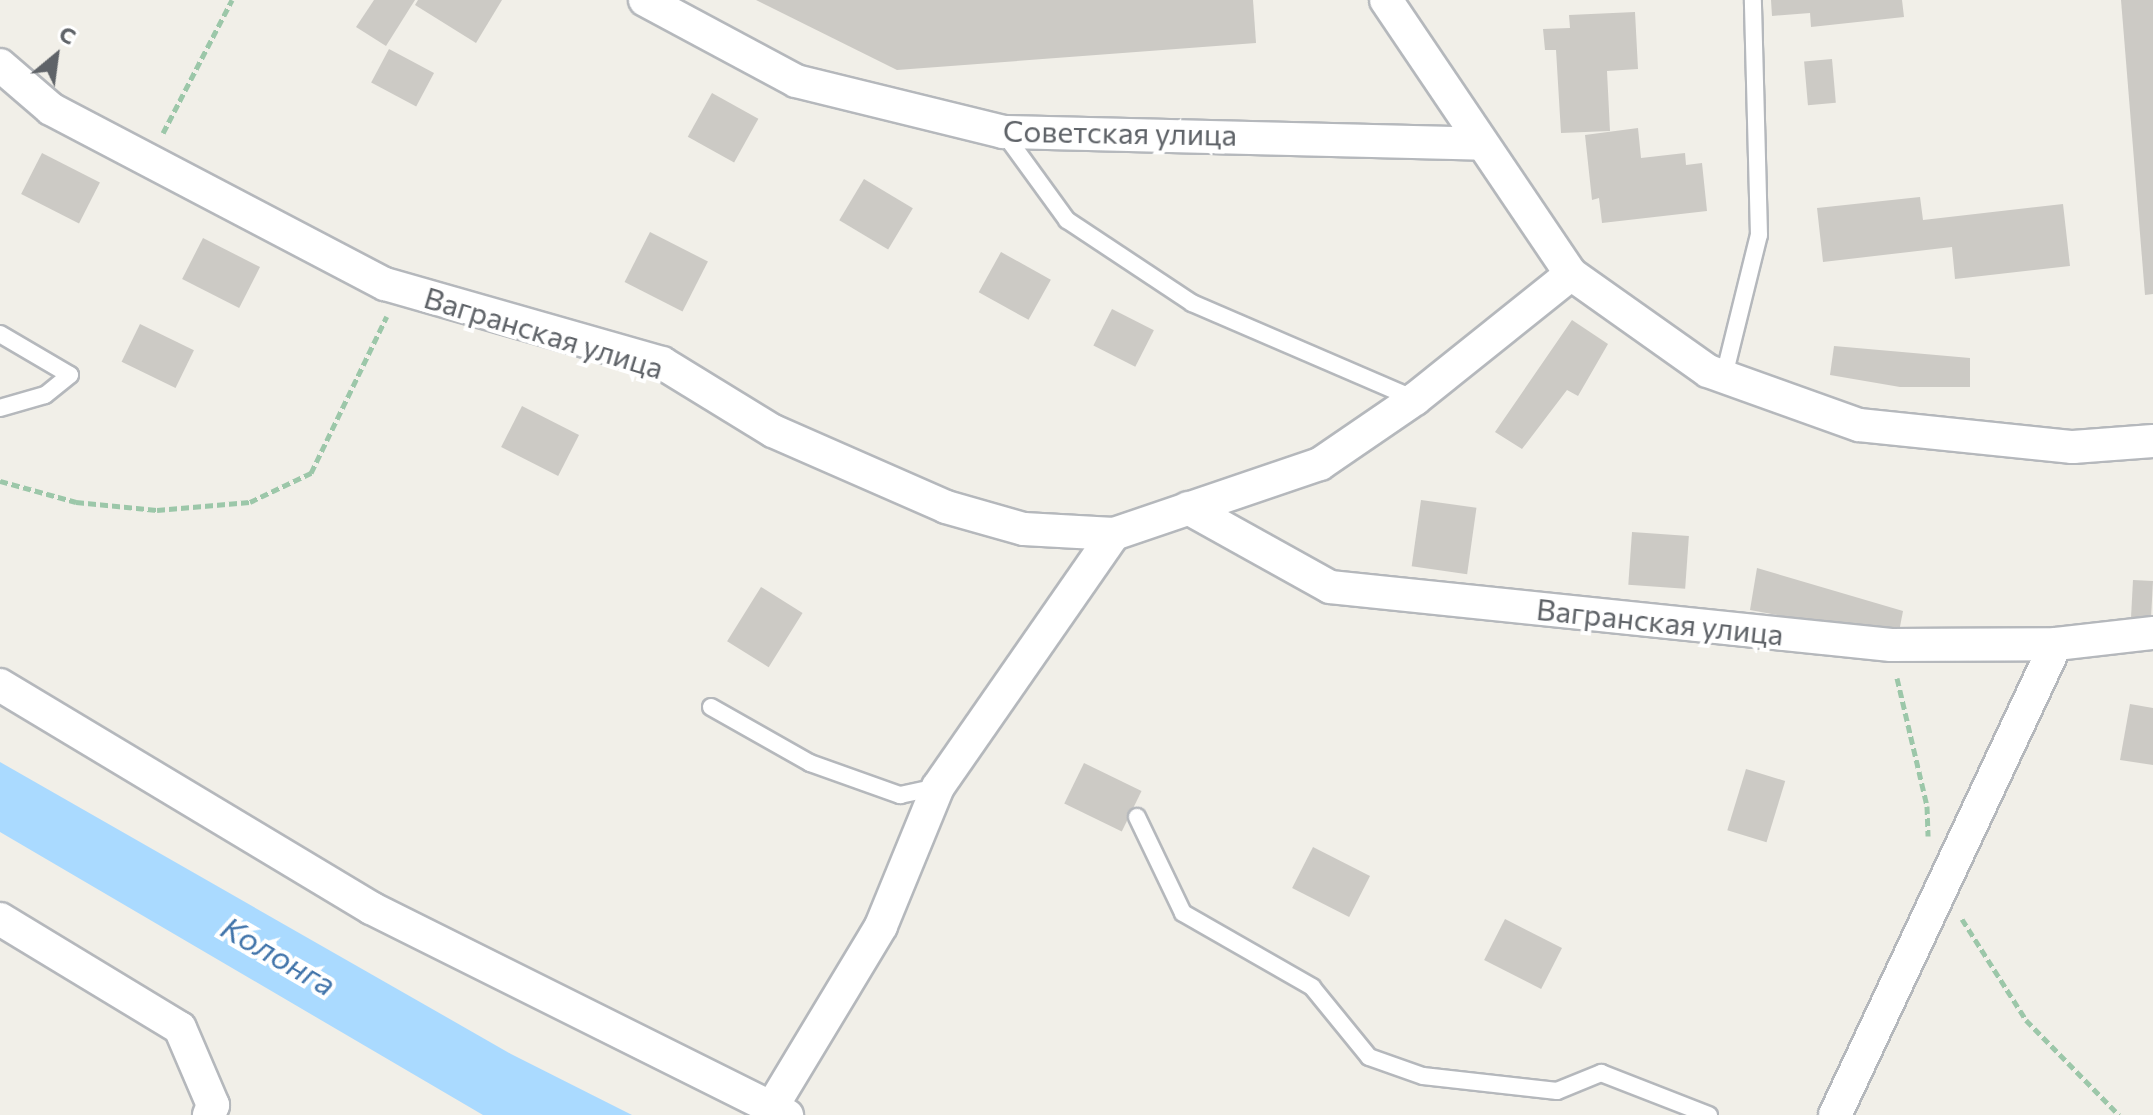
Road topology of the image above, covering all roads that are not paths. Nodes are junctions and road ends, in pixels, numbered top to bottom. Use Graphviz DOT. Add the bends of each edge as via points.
graph roads {
  1 [pos="645,0"];
  2 [pos="1386,0"];
  3 [pos="1753,0"];
  4 [pos="0,65"];
  5 [pos="1003,132"];
  6 [pos="1478,144"];
  7 [pos="1571,274"];
  8 [pos="0,334"];
  9 [pos="1724,376"];
  10 [pos="1415,399"];
  11 [pos="0,408"];
  12 [pos="2153,441"];
  13 [pos="1188,508"];
  14 [pos="1114,534"];
  15 [pos="2153,633"];
  16 [pos="2056,644"];
  17 [pos="0,685"];
  18 [pos="711,707"];
  19 [pos="938,787"];
  20 [pos="1137,817"];
  21 [pos="0,919"];
  22 [pos="779,1111"];
  23 [pos="209,1115"];
  24 [pos="1709,1115"];
  25 [pos="1835,1115"];
  1 -- 5 [label="street, Советская улица" via="796,81"];
  2 -- 6 [label="street"];
  3 -- 9 [label="lane" via="1759,235"];
  4 -- 14 [label="street, Вагранская улица" via="51,109 401,290 662,363 773,431 946,507 1024,529"];
  5 -- 6 [label="street, Советская улица"];
  5 -- 10 [label="lane" via="1067,220 1192,303"];
  6 -- 7 [label="street"];
  7 -- 9 [label="street"];
  7 -- 10 [label="street"];
  8 -- 11 [label="lane" via="70,375 45,395"];
  9 -- 12 [label="street" via="1859,425 2073,447"];
  10 -- 13 [label="street" via="1320,464"];
  13 -- 14 [label="street"];
  13 -- 16 [label="street, Вагранская улица" via="1330,587 1891,645"];
  14 -- 19 [label="street"];
  15 -- 16 [label="street, Вагранская улица"];
  16 -- 25 [label="street"];
  17 -- 22 [label="street" via="371,908"];
  18 -- 19 [label="lane" via="810,763 900,795"];
  19 -- 22 [label="street" via="881,926"];
  20 -- 24 [label="lane" via="1183,913 1312,987 1369,1057 1423,1076 1557,1091 1601,1073"];
  21 -- 23 [label="street" via="180,1028 213,1105"];
}
